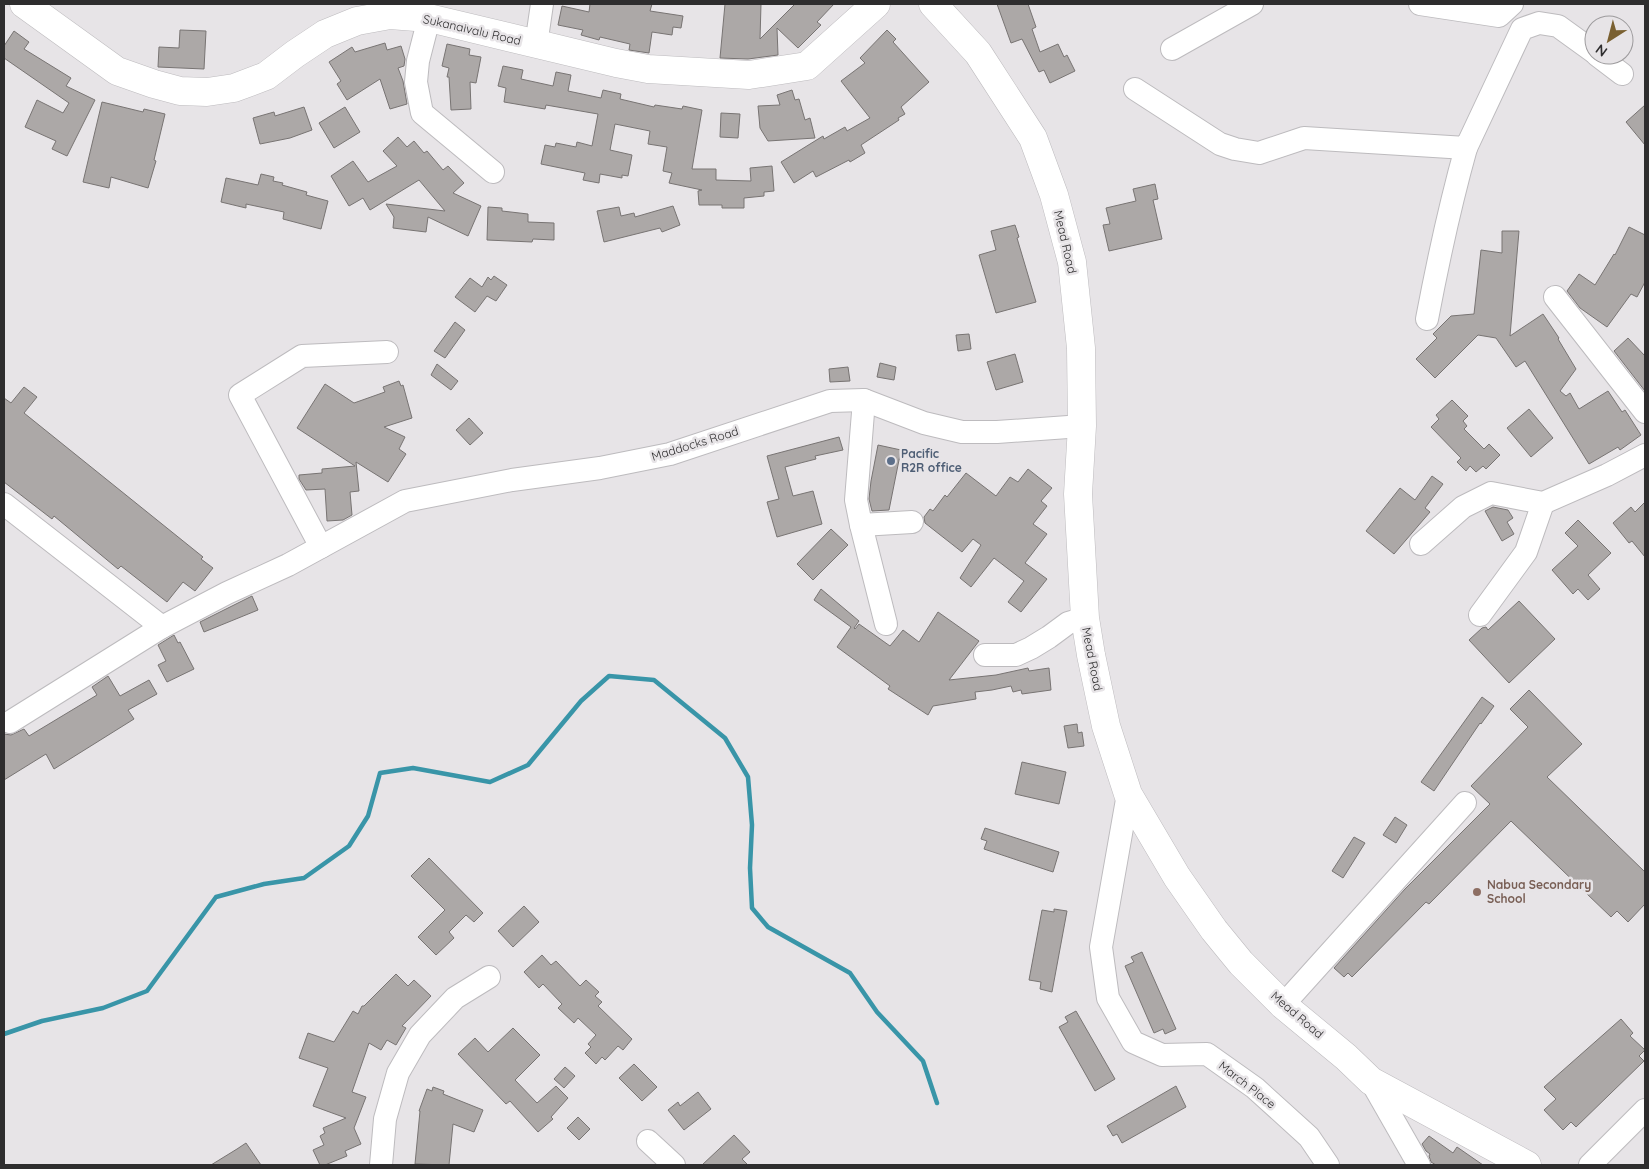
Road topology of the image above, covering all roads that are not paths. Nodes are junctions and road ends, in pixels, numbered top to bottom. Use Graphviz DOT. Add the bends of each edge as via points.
graph roads {
  1 [pos="24,4"];
  2 [pos="542,4"];
  3 [pos="876,4"];
  4 [pos="933,4"];
  5 [pos="1252,4"];
  6 [pos="1420,4"];
  7 [pos="1512,4"];
  8 [pos="429,18"];
  9 [pos="536,45"];
  10 [pos="1584,45"];
  11 [pos="1172,49"];
  12 [pos="1611,65"];
  13 [pos="1622,74"];
  14 [pos="1135,89"];
  15 [pos="1466,148"];
  16 [pos="493,172"];
  17 [pos="1555,297"];
  18 [pos="1428,319"];
  19 [pos="387,352"];
  20 [pos="864,400"];
  21 [pos="1645,412"];
  22 [pos="1082,426"];
  23 [pos="1645,455"];
  24 [pos="1543,503"];
  25 [pos="4,504"];
  26 [pos="912,522"];
  27 [pos="862,526"];
  28 [pos="1420,544"];
  29 [pos="321,547"];
  30 [pos="1480,615"];
  31 [pos="1085,618"];
  32 [pos="886,624"];
  33 [pos="162,627"];
  34 [pos="985,655"];
  35 [pos="10,722"];
  36 [pos="1128,794"];
  37 [pos="1465,803"];
  38 [pos="489,976"];
  39 [pos="1283,1005"];
  40 [pos="1371,1082"];
  41 [pos="1645,1110"];
  42 [pos="648,1141"];
  43 [pos="381,1165"];
  44 [pos="674,1165"];
  45 [pos="1328,1165"];
  46 [pos="1419,1165"];
  47 [pos="1526,1165"];
  48 [pos="1590,1165"];
  1 -- 8 [label="main road, Sukanaivalu Road" via="117,71 180,91 207,92 234,88 266,76 325,34 357,21 390,15"];
  2 -- 9 [label="street"];
  3 -- 9 [label="main road, Sukanaivalu Road" via="807,66 749,75 648,69"];
  4 -- 22 [label="main road, Mead Road" via="978,53 1033,138 1054,195 1072,262 1081,348"];
  5 -- 11 [label="street"];
  6 -- 7 [label="street" via="1500,16"];
  8 -- 9 [label="main road, Sukanaivalu Road"];
  8 -- 16 [label="street" via="416,82 422,113"];
  10 -- 15 [label="street" via="1558,26 1539,23 1522,29"];
  12 -- 13 [label="street"];
  14 -- 15 [label="street" via="1220,144 1259,154 1304,138"];
  15 -- 18 [label="street" via="1438,258"];
  17 -- 21 [label="street"];
  19 -- 29 [label="street" via="302,356 240,395"];
  20 -- 22 [label="street, Maddocks Road" via="924,423 962,432"];
  20 -- 27 [label="street" via="856,500"];
  20 -- 29 [label="street, Maddocks Road" via="830,401 670,454 405,501"];
  22 -- 31 [label="main road, Mead Road" via="1078,494"];
  23 -- 24 [label="street"];
  24 -- 28 [label="street" via="1492,493 1464,507"];
  24 -- 30 [label="street" via="1526,552"];
  25 -- 33 [label="street"];
  26 -- 27 [label="street"];
  27 -- 32 [label="street"];
  29 -- 33 [label="street, Maddocks Road"];
  31 -- 34 [label="street" via="1068,623 1016,655"];
  31 -- 36 [label="main road, Mead Road" via="1106,726"];
  33 -- 35 [label="street, Maddocks Road"];
  36 -- 39 [label="main road, Mead Road" via="1177,877 1214,930"];
  36 -- 45 [label="street, March Place" via="1101,947 1108,998 1133,1042 1162,1055 1207,1054 1255,1088 1296,1125 1309,1137"];
  37 -- 39 [label="street"];
  38 -- 43 [label="street" via="455,998 443,1010 420,1035 398,1073 385,1119"];
  39 -- 40 [label="main road, Mead Road" via="1346,1056"];
  40 -- 46 [label="street"];
  40 -- 47 [label="main road, Mead Road"];
  41 -- 48 [label="street"];
  42 -- 44 [label="street"];
}
